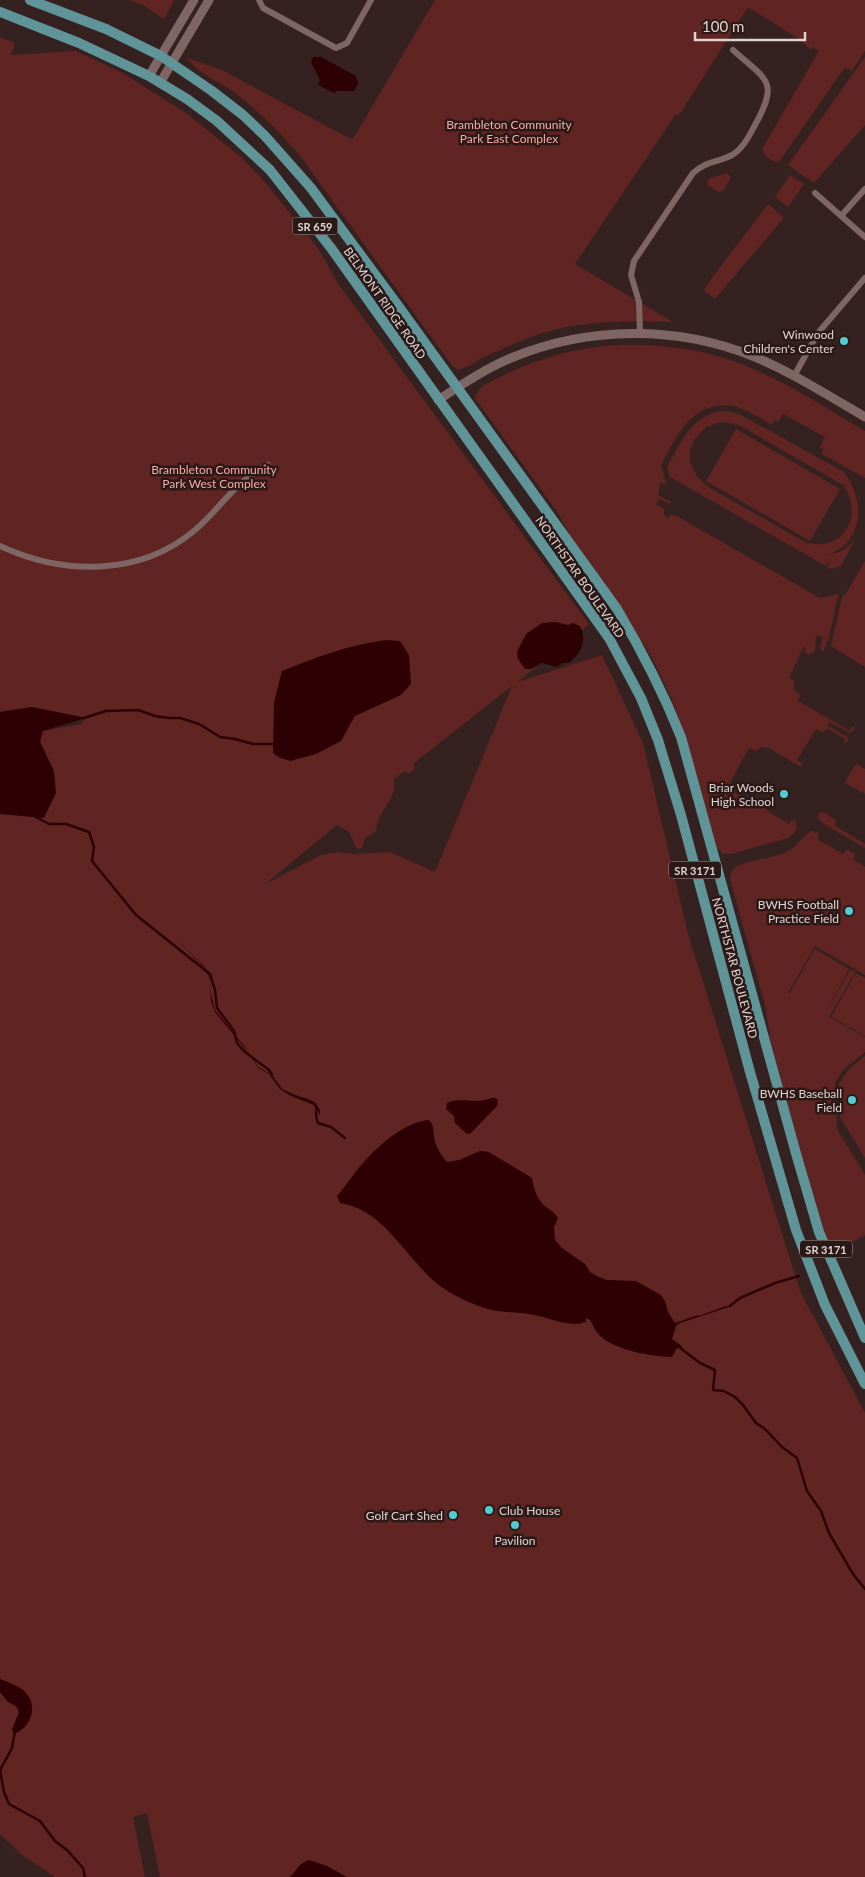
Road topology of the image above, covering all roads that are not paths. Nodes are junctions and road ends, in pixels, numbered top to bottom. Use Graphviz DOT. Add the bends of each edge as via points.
graph roads {
  1 [pos="30,0"];
  2 [pos="194,0"];
  3 [pos="209,0"];
  4 [pos="259,0"];
  5 [pos="371,0"];
  6 [pos="0,12"];
  7 [pos="733,50"];
  8 [pos="161,56"];
  9 [pos="172,62"];
  10 [pos="149,76"];
  11 [pos="160,83"];
  12 [pos="865,189"];
  13 [pos="815,192"];
  14 [pos="841,216"];
  15 [pos="865,237"];
  16 [pos="865,278"];
  17 [pos="640,333"];
  18 [pos="794,376"];
  19 [pos="456,388"];
  20 [pos="438,400"];
  21 [pos="865,417"];
  22 [pos="268,465"];
  23 [pos="0,546"];
  24 [pos="865,1338"];
  25 [pos="865,1384"];
  1 -- 8 [label="main road, BELMONT RIDGE ROAD / SR 659" via="106,29"];
  2 -- 8 [label="main road"];
  3 -- 9 [label="main road"];
  4 -- 5 [label="street" via="263,8 336,48 347,43"];
  6 -- 10 [label="main road, BELMONT RIDGE ROAD / SR 659" via="79,43"];
  7 -- 17 [label="street" via="766,80 769,90 766,105 738,151 701,166 693,173 634,261 631,275 639,302"];
  8 -- 9 [label="main road, BELMONT RIDGE ROAD / SR 659"];
  8 -- 10 [label="main road"];
  9 -- 11 [label="main road"];
  9 -- 19 [label="main road, BELMONT RIDGE ROAD / SR 659" via="243,115 276,148 310,188"];
  10 -- 11 [label="main road, BELMONT RIDGE ROAD / SR 659"];
  11 -- 20 [label="main road, BELMONT RIDGE ROAD / SR 659" via="217,121 270,170 331,248"];
  12 -- 14 [label="street"];
  13 -- 14 [label="street"];
  14 -- 15 [label="street"];
  16 -- 18 [label="street" via="818,333"];
  17 -- 18 [label="main road" via="719,344 756,357"];
  17 -- 19 [label="main road" via="594,336 540,348 498,364"];
  18 -- 21 [label="main road"];
  19 -- 20 [label="main road"];
  19 -- 24 [label="main road, NORTHSTAR BOULEVARD / SR 3171" via="617,609 664,695 691,771 819,1232"];
  20 -- 25 [label="main road, NORTHSTAR BOULEVARD / SR 3171" via="595,617 628,672 651,721 681,815 796,1230 825,1305"];
  22 -- 23 [label="street" via="242,481 206,520 179,542 138,561 106,567 77,567 30,557"];
}
